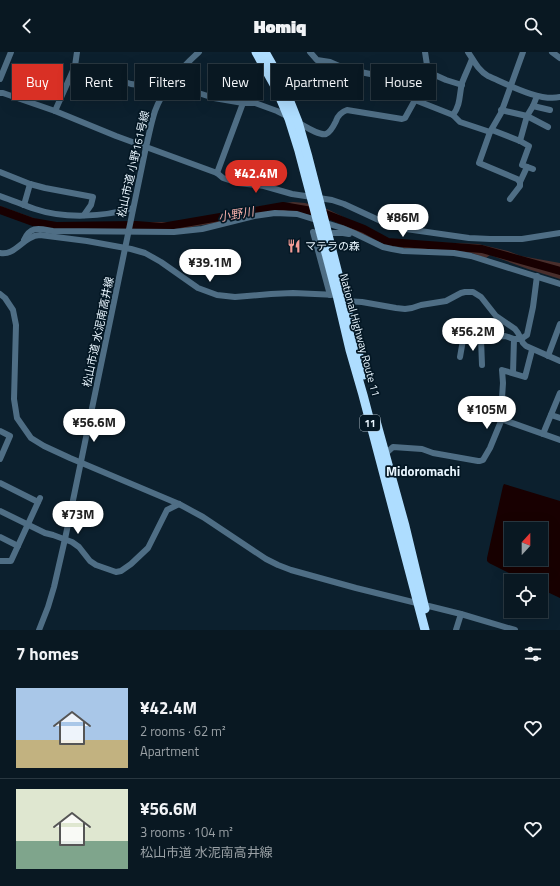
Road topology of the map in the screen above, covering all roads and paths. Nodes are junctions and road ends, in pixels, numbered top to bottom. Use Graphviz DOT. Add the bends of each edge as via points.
graph roads {
  1 [pos="11,52"];
  2 [pos="77,52"];
  3 [pos="199,52"];
  4 [pos="256,52"];
  5 [pos="265,52"];
  6 [pos="310,52"];
  7 [pos="426,52"];
  8 [pos="468,52"];
  9 [pos="522,52"];
  10 [pos="552,52"];
  11 [pos="560,58"];
  12 [pos="472,59"];
  13 [pos="75,64"];
  14 [pos="186,64"];
  15 [pos="427,64"];
  16 [pos="371,74"];
  17 [pos="71,75"];
  18 [pos="436,76"];
  19 [pos="0,79"];
  20 [pos="462,85"];
  21 [pos="510,86"];
  22 [pos="0,93"];
  23 [pos="200,94"];
  24 [pos="537,96"];
  25 [pos="560,97"];
  26 [pos="160,100"];
  27 [pos="415,100"];
  28 [pos="243,103"];
  29 [pos="533,106"];
  30 [pos="501,110"];
  31 [pos="550,110"];
  32 [pos="55,111"];
  33 [pos="453,115"];
  34 [pos="288,116"];
  35 [pos="527,116"];
  36 [pos="298,122"];
  37 [pos="548,127"];
  38 [pos="491,131"];
  39 [pos="520,141"];
  40 [pos="146,147"];
  41 [pos="527,167"];
  42 [pos="534,169"];
  43 [pos="0,172"];
  44 [pos="217,173"];
  45 [pos="520,182"];
  46 [pos="30,184"];
  47 [pos="313,192"];
  48 [pos="0,196"];
  49 [pos="510,199"];
  50 [pos="24,205"];
  51 [pos="134,208"];
  52 [pos="84,215"];
  53 [pos="320,220"];
  54 [pos="128,231"];
  55 [pos="313,232"];
  56 [pos="333,233"];
  57 [pos="354,233"];
  58 [pos="560,233"];
  59 [pos="23,242"];
  60 [pos="125,248"];
  61 [pos="0,253"];
  62 [pos="537,276"];
  63 [pos="560,284"];
  64 [pos="0,294"];
  65 [pos="333,295"];
  66 [pos="345,301"];
  67 [pos="560,324"];
  68 [pos="481,339"];
  69 [pos="518,339"];
  70 [pos="532,350"];
  71 [pos="460,356"];
  72 [pos="548,356"];
  73 [pos="560,361"];
  74 [pos="482,365"];
  75 [pos="513,372"];
  76 [pos="560,393"];
  77 [pos="551,415"];
  78 [pos="560,418"];
  79 [pos="501,419"];
  80 [pos="0,431"];
  81 [pos="543,434"];
  82 [pos="560,440"];
  83 [pos="382,457"];
  84 [pos="0,458"];
  85 [pos="81,462"];
  86 [pos="0,483"];
  87 [pos="179,504"];
  88 [pos="0,511"];
  89 [pos="28,524"];
  90 [pos="0,537"];
  91 [pos="65,539"];
  92 [pos="18,546"];
  93 [pos="0,561"];
  94 [pos="421,603"];
  95 [pos="461,614"];
  96 [pos="39,630"];
  97 [pos="424,630"];
  98 [pos="431,630"];
  99 [pos="456,630"];
  100 [pos="515,630"];
  1 -- 19 [label="street"];
  2 -- 13 [label="street"];
  3 -- 14 [label="street, 松山市道 小野161号線"];
  4 -- 34 [label="highway, National Highway Route 11 / 11"];
  5 -- 36 [label="highway, National Highway Route 11 / 11" via="283,84"];
  6 -- 16 [label="street" via="317,60"];
  7 -- 15 [label="street"];
  8 -- 12 [label="street"];
  9 -- 21 [label="street"];
  10 -- 11 [label="street"];
  12 -- 20 [label="street"];
  12 -- 21 [label="street" via="482,72"];
  17 -- 32 [label="street"];
  18 -- 20 [label="street"];
  20 -- 33 [label="street" via="459,104"];
  21 -- 24 [label="street"];
  21 -- 30 [label="street"];
  22 -- 32 [label="street"];
  23 -- 28 [label="street"];
  24 -- 25 [label="street" via="552,99"];
  24 -- 29 [label="street"];
  26 -- 40 [label="street, 松山市道 小野161号線"];
  27 -- 33 [label="street"];
  27 -- 36 [label="street" via="402,120 346,110 338,115 326,134"];
  28 -- 34 [label="street" via="255,103"];
  28 -- 44 [label="street"];
  29 -- 31 [label="street"];
  29 -- 35 [label="street"];
  30 -- 35 [label="street"];
  30 -- 38 [label="street"];
  32 -- 40 [label="street"];
  33 -- 38 [label="street" via="460,122"];
  34 -- 36 [label="street"];
  34 -- 47 [label="highway, National Highway Route 11 / 11"];
  35 -- 37 [label="street"];
  35 -- 39 [label="street"];
  36 -- 47 [label="highway, National Highway Route 11 / 11"];
  38 -- 39 [label="street"];
  38 -- 45 [label="street" via="479,163"];
  39 -- 41 [label="street" via="529,146 522,165"];
  40 -- 44 [label="street"];
  40 -- 51 [label="street, 松山市道 小野161号線"];
  41 -- 42 [label="street"];
  41 -- 45 [label="street"];
  43 -- 46 [label="street"];
  44 -- 58 [label="street" via="238,183 332,200 406,229 490,239 522,239"];
  45 -- 49 [label="street" via="520,186"];
  46 -- 50 [label="street"];
  46 -- 52 [label="street" via="92,197 91,205"];
  47 -- 53 [label="highway, National Highway Route 11 / 11"];
  48 -- 50 [label="street"];
  50 -- 52 [label="street" via="62,215"];
  51 -- 52 [label="street" via="104,215"];
  51 -- 54 [label="street, 松山市道 小野161号線"];
  53 -- 54 [label="street" via="297,214 275,213 202,229 174,232"];
  53 -- 57 [label="street"];
  53 -- 65 [label="highway, National Highway Route 11 / 11"];
  53 -- 66 [label="highway, National Highway Route 11 / 11"];
  54 -- 59 [label="street" via="34,229"];
  54 -- 60 [label="street, 松山市道 小野161号線"];
  55 -- 65 [label="street"];
  56 -- 57 [label="street"];
  57 -- 62 [label="street" via="383,247 402,251 462,254"];
  59 -- 60 [label="street" via="34,235 40,235"];
  59 -- 61 [label="street" via="14,250"];
  60 -- 65 [label="street" via="145,253 198,288 217,295"];
  60 -- 85 [label="street, 松山市道 水泥南高井線"];
  62 -- 63 [label="street"];
  62 -- 69 [label="street" via="527,336"];
  64 -- 85 [label="street" via="13,310 16,325 14,399 17,418 31,438"];
  65 -- 66 [label="street"];
  65 -- 83 [label="highway, National Highway Route 11 / 11"];
  66 -- 69 [label="street" via="405,309 446,301 461,293 473,292 481,297 496,316 515,329"];
  66 -- 83 [label="highway, National Highway Route 11 / 11"];
  67 -- 72 [label="street"];
  68 -- 69 [label="street" via="505,336"];
  68 -- 71 [label="street" via="463,340"];
  68 -- 74 [label="street"];
  69 -- 70 [label="street"];
  69 -- 75 [label="street"];
  70 -- 72 [label="street"];
  70 -- 75 [label="street" via="525,377"];
  72 -- 73 [label="street"];
  75 -- 79 [label="street" via="502,370 504,414"];
  76 -- 77 [label="street"];
  77 -- 78 [label="street"];
  77 -- 81 [label="street"];
  79 -- 81 [label="street"];
  79 -- 83 [label="street" via="490,448 480,461 422,449 393,447"];
  80 -- 84 [label="street" via="10,436"];
  81 -- 82 [label="street"];
  83 -- 94 [label="highway, National Highway Route 11 / 11" via="405,526"];
  85 -- 87 [label="street"];
  85 -- 91 [label="street, 松山市道 水泥南高井線"];
  86 -- 89 [label="street" via="39,500"];
  87 -- 91 [label="street" via="168,510 148,548 121,571 116,572 96,565 79,547"];
  87 -- 94 [label="street" via="278,565 356,588"];
  88 -- 89 [label="street"];
  89 -- 91 [label="street"];
  89 -- 92 [label="street"];
  90 -- 92 [label="street"];
  91 -- 96 [label="street, 松山市道 水泥南高井線" via="54,587"];
  92 -- 93 [label="street" via="10,561"];
  94 -- 95 [label="street"];
  94 -- 97 [label="highway, National Highway Route 11 / 11"];
  94 -- 98 [label="highway, National Highway Route 11 / 11"];
  95 -- 99 [label="street"];
  95 -- 100 [label="street"];
}
